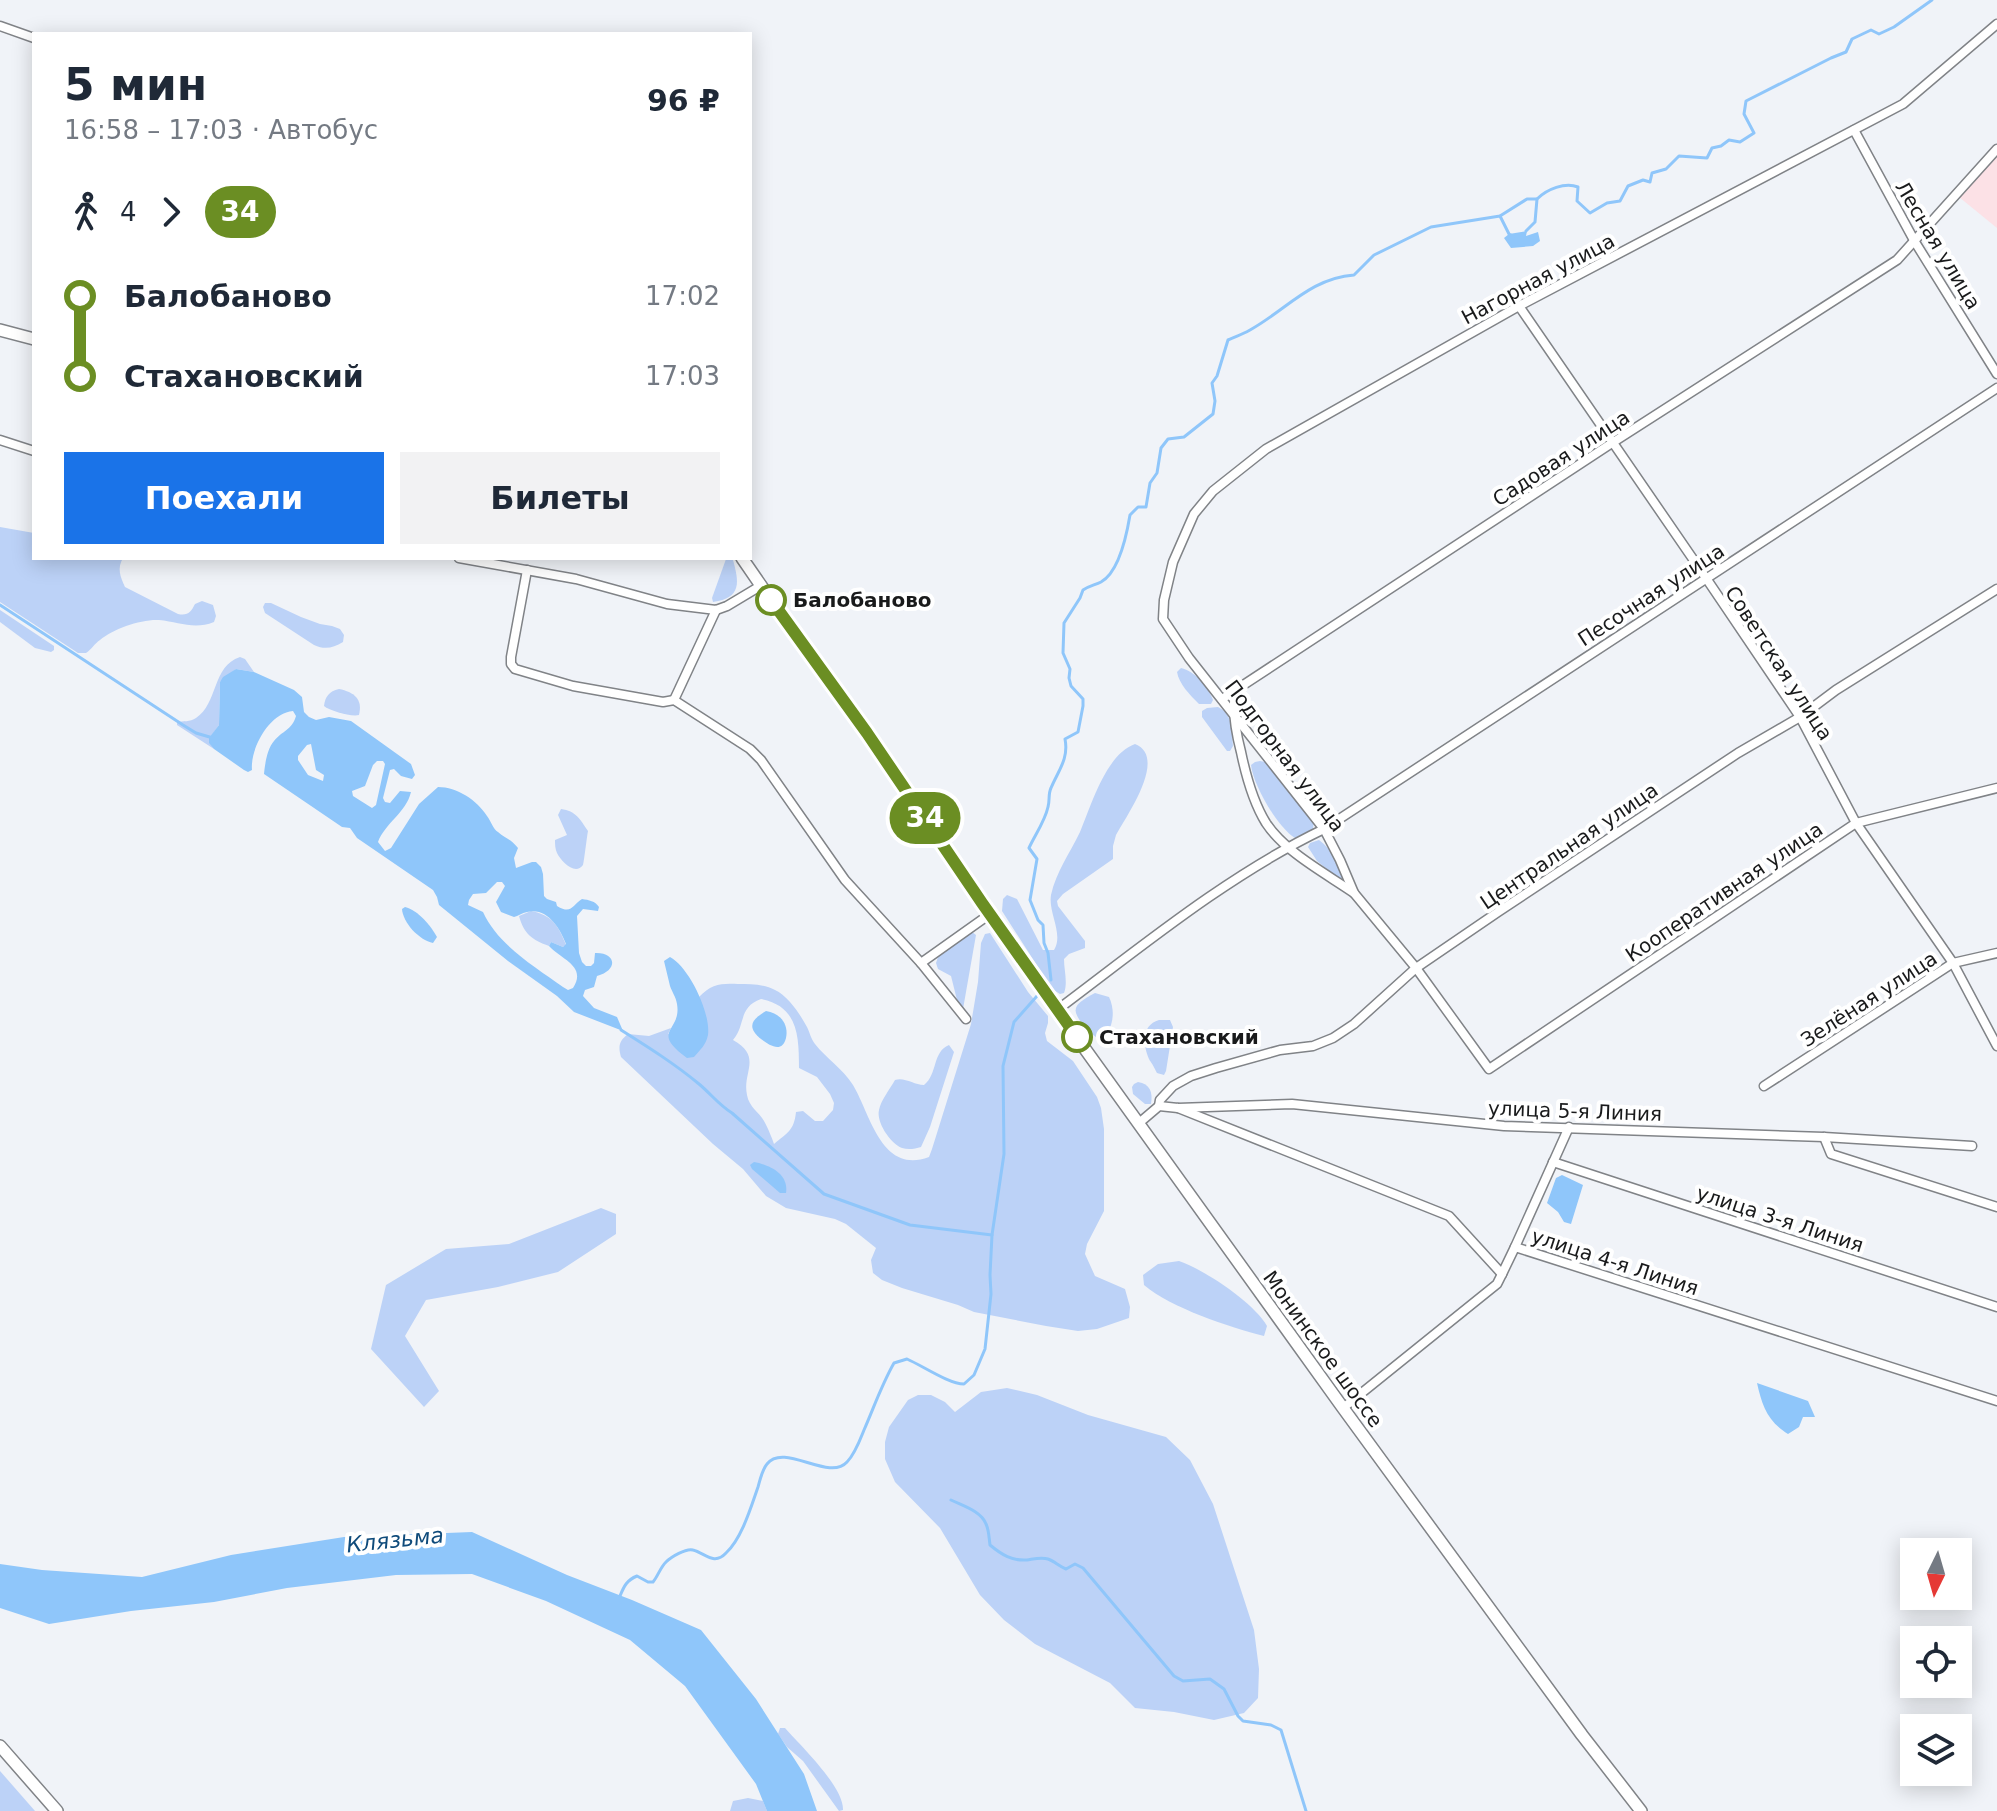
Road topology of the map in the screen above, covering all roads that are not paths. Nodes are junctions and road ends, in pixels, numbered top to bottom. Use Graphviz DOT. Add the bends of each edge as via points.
graph roads {
  1 [pos="1997,24"];
  2 [pos="0,26"];
  3 [pos="32,37"];
  4 [pos="1854,130"];
  5 [pos="1997,149"];
  6 [pos="1915,242"];
  7 [pos="1519,306"];
  8 [pos="0,330"];
  9 [pos="32,338"];
  10 [pos="1997,374"];
  11 [pos="1997,388"];
  12 [pos="0,440"];
  13 [pos="1612,443"];
  14 [pos="32,450"];
  15 [pos="470,560"];
  16 [pos="743,560"];
  17 [pos="527,570"];
  18 [pos="1706,578"];
  19 [pos="762,585"];
  20 [pos="1997,589"];
  21 [pos="716,610"];
  22 [pos="1163,619"];
  23 [pos="1236,690"];
  24 [pos="1222,699"];
  25 [pos="674,700"];
  26 [pos="1235,713"];
  27 [pos="1800,717"];
  28 [pos="1997,788"];
  29 [pos="1856,823"];
  30 [pos="1324,829"];
  31 [pos="1288,846"];
  32 [pos="1354,893"];
  33 [pos="986,908"];
  34 [pos="1997,953"];
  35 [pos="921,963"];
  36 [pos="1953,963"];
  37 [pos="1416,968"];
  38 [pos="1057,1010"];
  39 [pos="966,1019"];
  40 [pos="1997,1046"];
  41 [pos="1489,1069"];
  42 [pos="1764,1086"];
  43 [pos="1159,1106"];
  44 [pos="1178,1108"];
  45 [pos="1139,1123"];
  46 [pos="1569,1127"];
  47 [pos="1824,1137"];
  48 [pos="1972,1146"];
  49 [pos="1553,1162"];
  50 [pos="1997,1207"];
  51 [pos="1515,1247"];
  52 [pos="1502,1274"];
  53 [pos="1997,1307"];
  54 [pos="1997,1401"];
  55 [pos="1343,1408"];
  56 [pos="0,1746"];
  57 [pos="57,1811"];
  58 [pos="1641,1811"];
  1 -- 4 [label="street, Нагорная улица" via="1903,104"];
  2 -- 3 [label="street"];
  4 -- 6 [label="street, Лесная улица"];
  4 -- 7 [label="street, Нагорная улица"];
  5 -- 6 [label="street, Садовая улица"];
  6 -- 10 [label="street, Лесная улица"];
  6 -- 13 [label="street, Садовая улица" via="1897,260"];
  7 -- 13 [label="street, Советская улица"];
  7 -- 22 [label="street, Нагорная улица" via="1266,449 1213,491 1194,514 1173,562"];
  8 -- 9 [label="main road"];
  11 -- 18 [label="street, Песочная улица"];
  12 -- 14 [label="street"];
  13 -- 18 [label="street, Советская улица"];
  13 -- 23 [label="street, Садовая улица"];
  15 -- 17 [label="street"];
  16 -- 19 [label="main road, Монинское шоссе"];
  17 -- 21 [label="street" via="667,604"];
  17 -- 25 [label="street" via="511,655 515,669 573,686"];
  18 -- 27 [label="street, Советская улица"];
  18 -- 30 [label="street, Песочная улица"];
  19 -- 21 [label="street"];
  19 -- 33 [label="main road, Монинское шоссе"];
  20 -- 27 [label="street, Центральная улица"];
  21 -- 25 [label="street"];
  22 -- 24 [label="street, Подгорная улица"];
  23 -- 24 [label="street, Садовая улица"];
  23 -- 26 [label="street"];
  24 -- 26 [label="street, Подгорная улица"];
  25 -- 35 [label="street" via="761,760 845,880"];
  26 -- 30 [label="street, Подгорная улица"];
  26 -- 31 [label="street" via="1256,802 1266,823"];
  27 -- 29 [label="street, Советская улица"];
  27 -- 37 [label="street, Центральная улица"];
  28 -- 29 [label="street, Кооперативная улица"];
  29 -- 36 [label="street, Советская улица"];
  29 -- 41 [label="street, Кооперативная улица"];
  30 -- 31 [label="street, Песочная улица"];
  30 -- 32 [label="street, Подгорная улица"];
  31 -- 32 [label="street"];
  31 -- 38 [label="street" via="1169,925"];
  32 -- 37 [label="street, Подгорная улица"];
  33 -- 35 [label="street"];
  33 -- 38 [label="main road, Монинское шоссе"];
  34 -- 36 [label="street, Зелёная улица"];
  35 -- 39 [label="street"];
  36 -- 40 [label="street, Советская улица"];
  36 -- 42 [label="street, Зелёная улица"];
  37 -- 41 [label="street, Подгорная улица"];
  37 -- 43 [label="street, Центральная улица" via="1333,1038 1191,1076 1173,1086"];
  38 -- 45 [label="main road, Монинское шоссе"];
  43 -- 44 [label="street"];
  43 -- 45 [label="street, Центральная улица"];
  44 -- 46 [label="street, улица 5-я Линия" via="1292,1104 1504,1126"];
  44 -- 52 [label="street" via="1449,1216"];
  45 -- 55 [label="main road, Монинское шоссе"];
  46 -- 47 [label="street, улица 5-я Линия"];
  46 -- 49 [label="street"];
  47 -- 48 [label="street, улица 5-я Линия"];
  47 -- 50 [label="street" via="1831,1154"];
  49 -- 51 [label="street"];
  49 -- 53 [label="street, улица 3-я Линия"];
  51 -- 52 [label="street, улица 4-я Линия"];
  51 -- 54 [label="street, улица 4-я Линия"];
  52 -- 55 [label="street, улица 4-я Линия" via="1497,1284"];
  55 -- 58 [label="main road, Монинское шоссе"];
  56 -- 57 [label="main road"];
}
